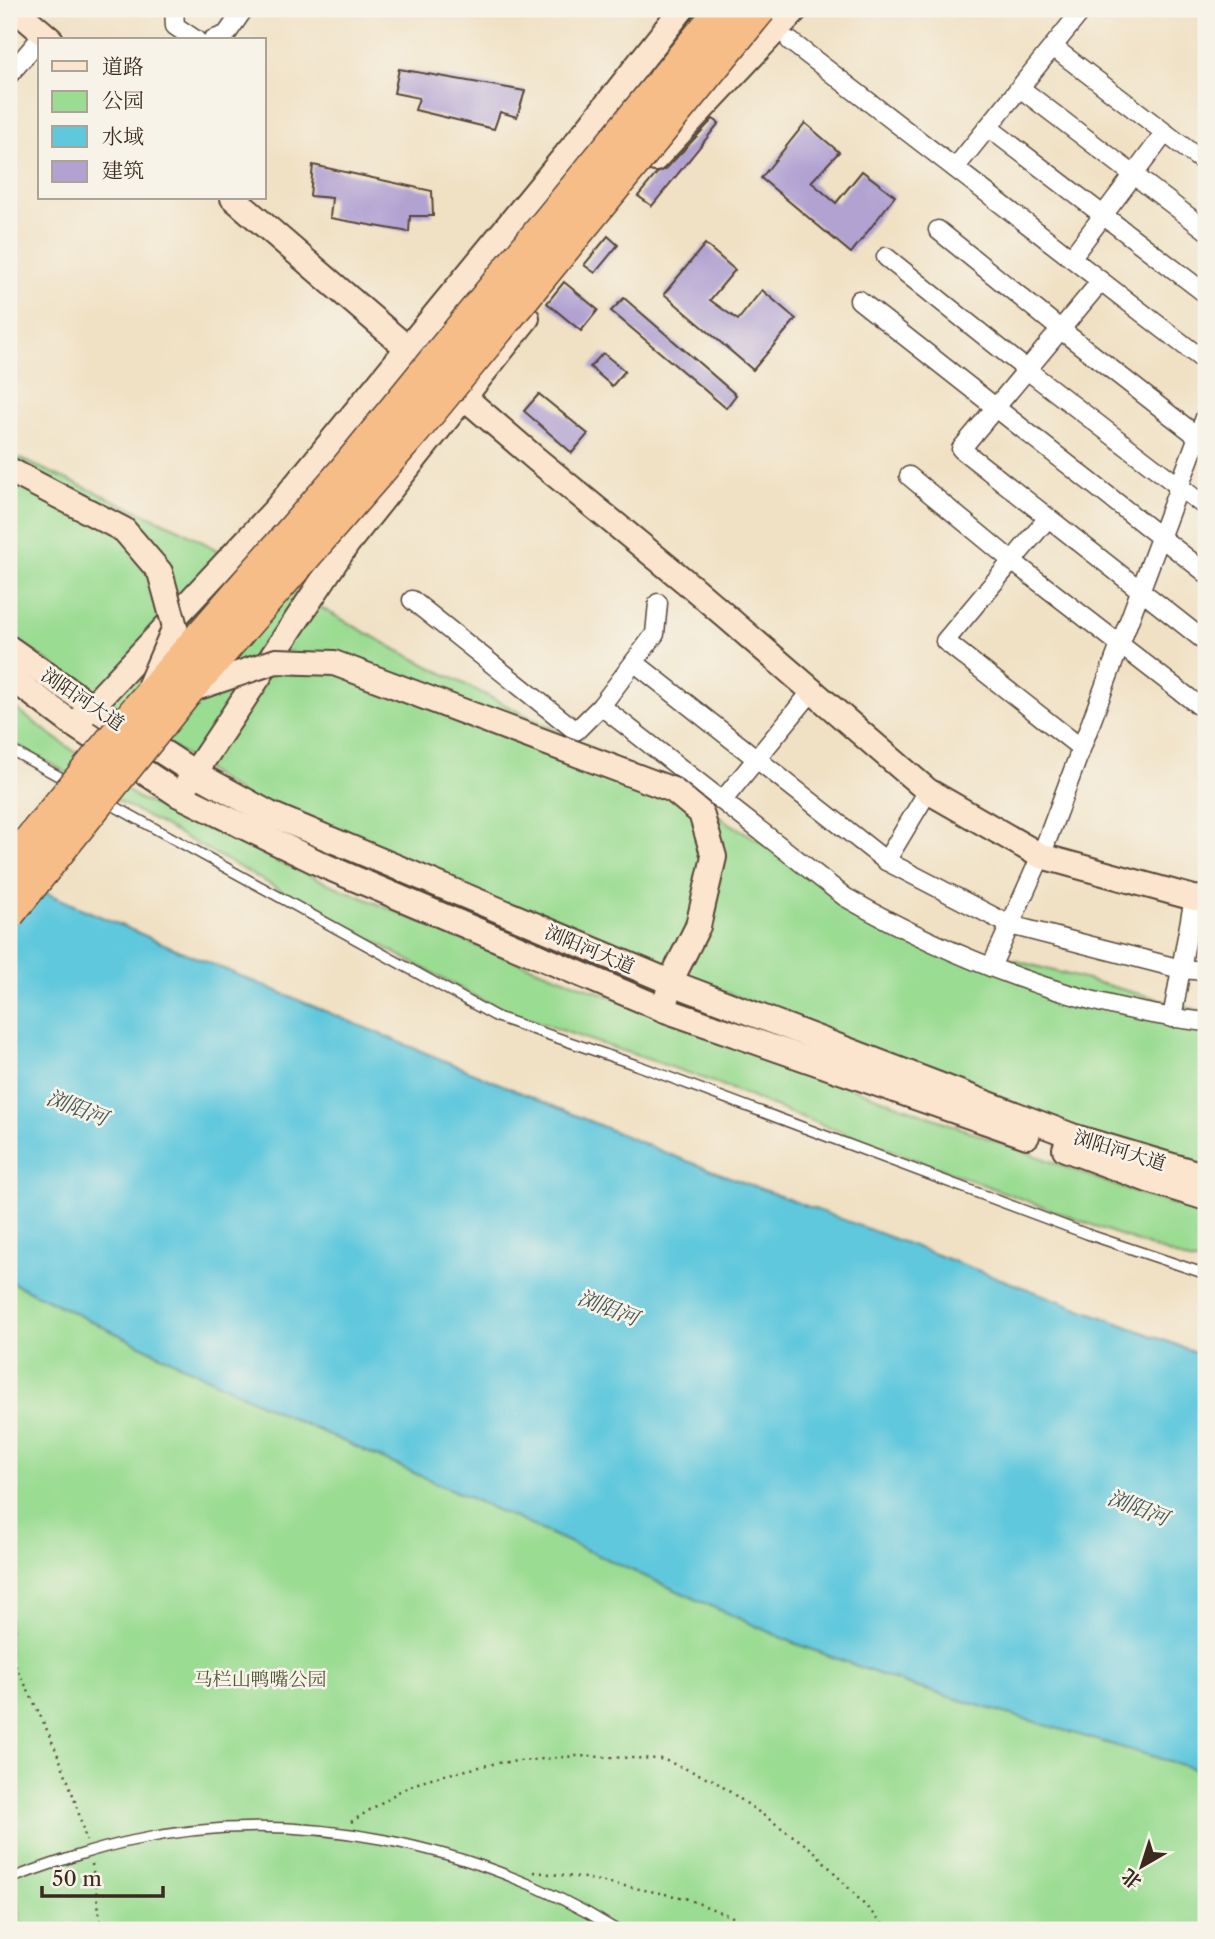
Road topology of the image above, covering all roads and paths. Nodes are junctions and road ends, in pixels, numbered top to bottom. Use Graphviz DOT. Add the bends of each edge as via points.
graph roads {
  1 [pos="15,9"];
  2 [pos="174,9"];
  3 [pos="244,9"];
  4 [pos="682,9"];
  5 [pos="722,9"];
  6 [pos="760,9"];
  7 [pos="796,9"];
  8 [pos="1083,9"];
  9 [pos="48,37"];
  10 [pos="193,38"];
  11 [pos="218,38"];
  12 [pos="790,40"];
  13 [pos="38,47"];
  14 [pos="1053,47"];
  15 [pos="9,75"];
  16 [pos="1020,89"];
  17 [pos="988,127"];
  18 [pos="1165,133"];
  19 [pos="1206,164"];
  20 [pos="955,168"];
  21 [pos="1133,176"];
  22 [pos="235,200"];
  23 [pos="1103,216"];
  24 [pos="938,230"];
  25 [pos="1206,230"];
  26 [pos="886,257"];
  27 [pos="1071,258"];
  28 [pos="1101,281"];
  29 [pos="1206,294"];
  30 [pos="859,300"];
  31 [pos="1060,330"];
  32 [pos="408,349"];
  33 [pos="1206,362"];
  34 [pos="1027,370"];
  35 [pos="464,397"];
  36 [pos="994,409"];
  37 [pos="1206,415"];
  38 [pos="1202,440"];
  39 [pos="9,470"];
  40 [pos="909,476"];
  41 [pos="1179,486"];
  42 [pos="1206,508"];
  43 [pos="1048,519"];
  44 [pos="1160,537"];
  45 [pos="1012,561"];
  46 [pos="1206,573"];
  47 [pos="1140,591"];
  48 [pos="412,600"];
  49 [pos="659,603"];
  50 [pos="1206,642"];
  51 [pos="1122,645"];
  52 [pos="9,648"];
  53 [pos="634,662"];
  54 [pos="9,676"];
  55 [pos="187,691"];
  56 [pos="812,691"];
  57 [pos="140,706"];
  58 [pos="601,706"];
  59 [pos="93,707"];
  60 [pos="1206,710"];
  61 [pos="74,725"];
  62 [pos="1081,748"];
  63 [pos="9,749"];
  64 [pos="757,758"];
  65 [pos="195,773"];
  66 [pos="928,791"];
  67 [pos="179,795"];
  68 [pos="723,800"];
  69 [pos="1041,856"];
  70 [pos="886,861"];
  71 [pos="9,866"];
  72 [pos="1200,898"];
  73 [pos="9,913"];
  74 [pos="1010,925"];
  75 [pos="991,967"];
  76 [pos="1181,969"];
  77 [pos="1206,971"];
  78 [pos="670,982"];
  79 [pos="665,1010"];
  80 [pos="1172,1018"];
  81 [pos="1206,1022"];
  82 [pos="1206,1176"];
  83 [pos="1206,1198"];
  84 [pos="1206,1274"];
  85 [pos="9,1653"];
  86 [pos="334,1833"];
  87 [pos="89,1852"];
  88 [pos="533,1872"];
  89 [pos="9,1879"];
  90 [pos="102,1930"];
  91 [pos="617,1930"];
  92 [pos="765,1930"];
  93 [pos="888,1930"];
  1 -- 9 [label="main road"];
  2 -- 10 [label="street" via="175,26"];
  3 -- 11 [label="street" via="226,35"];
  4 -- 32 [label="main road"];
  5 -- 57 [label="highway, bridge" via="342,474"];
  6 -- 55 [label="highway, bridge" via="414,431"];
  7 -- 35 [label="main road" via="641,173"];
  8 -- 14 [label="street"];
  12 -- 20 [label="street"];
  13 -- 15 [label="street"];
  14 -- 16 [label="street"];
  14 -- 18 [label="street"];
  16 -- 17 [label="street"];
  16 -- 21 [label="street"];
  17 -- 20 [label="street"];
  17 -- 23 [label="street"];
  18 -- 19 [label="street"];
  18 -- 21 [label="street"];
  20 -- 27 [label="street"];
  21 -- 23 [label="street"];
  21 -- 25 [label="street"];
  22 -- 32 [label="main road"];
  23 -- 27 [label="street"];
  23 -- 29 [label="street"];
  24 -- 31 [label="street"];
  26 -- 34 [label="street"];
  27 -- 28 [label="street"];
  28 -- 31 [label="street"];
  28 -- 33 [label="street"];
  30 -- 36 [label="street"];
  31 -- 34 [label="street"];
  31 -- 38 [label="street"];
  32 -- 35 [label="main road"];
  32 -- 59 [label="main road" via="275,510"];
  34 -- 36 [label="street"];
  34 -- 41 [label="street"];
  35 -- 56 [label="main road"];
  35 -- 65 [label="main road" via="347,544"];
  36 -- 43 [label="street" via="961,449"];
  36 -- 44 [label="street"];
  37 -- 38 [label="street"];
  38 -- 41 [label="street"];
  39 -- 57 [label="main road, bridge" via="124,530 160,572 175,627"];
  40 -- 45 [label="street"];
  41 -- 42 [label="street"];
  41 -- 44 [label="street"];
  43 -- 45 [label="street"];
  43 -- 47 [label="street"];
  44 -- 46 [label="street"];
  44 -- 47 [label="street"];
  45 -- 51 [label="street"];
  45 -- 62 [label="street" via="945,641"];
  47 -- 50 [label="street"];
  47 -- 51 [label="street"];
  48 -- 58 [label="street" via="576,731"];
  49 -- 53 [label="street" via="655,634"];
  51 -- 60 [label="street"];
  51 -- 62 [label="street"];
  52 -- 59 [label="main road, 浏阳河大道"];
  53 -- 58 [label="street"];
  53 -- 64 [label="street"];
  54 -- 61 [label="main road, 浏阳河大道"];
  55 -- 73 [label="highway, bridge"];
  55 -- 78 [label="main road, bridge" via="276,661 334,663 673,790 701,813 714,858 698,926"];
  56 -- 64 [label="street"];
  56 -- 66 [label="main road"];
  57 -- 71 [label="highway, bridge"];
  58 -- 68 [label="street"];
  59 -- 61 [label="main road"];
  59 -- 65 [label="main road, 浏阳河大道"];
  61 -- 67 [label="main road, 浏阳河大道"];
  62 -- 69 [label="street"];
  63 -- 84 [label="lane" via="497,1017"];
  64 -- 68 [label="street"];
  64 -- 70 [label="street"];
  65 -- 67 [label="main road"];
  65 -- 78 [label="main road, 浏阳河大道" via="270,814"];
  66 -- 69 [label="main road"];
  66 -- 70 [label="street"];
  67 -- 79 [label="main road, 浏阳河大道" via="325,866"];
  68 -- 75 [label="street" via="845,897"];
  69 -- 72 [label="main road"];
  69 -- 74 [label="street"];
  70 -- 74 [label="street"];
  72 -- 76 [label="street"];
  74 -- 75 [label="street"];
  74 -- 76 [label="street"];
  75 -- 80 [label="street" via="1051,989"];
  76 -- 77 [label="street"];
  76 -- 80 [label="street"];
  78 -- 79 [label="main road"];
  78 -- 82 [label="main road, 浏阳河大道" via="1075,1137"];
  79 -- 83 [label="main road, 浏阳河大道"];
  80 -- 81 [label="street"];
  85 -- 87 [label="path" via="55,1751"];
  86 -- 87 [label="lane" via="215,1828"];
  86 -- 91 [label="lane" via="415,1847 482,1866 577,1906"];
  86 -- 93 [label="path" via="427,1779 497,1763 576,1756 662,1759 713,1780 813,1850"];
  87 -- 89 [label="lane"];
  87 -- 90 [label="path"];
  88 -- 92 [label="path" via="685,1898"];
}
